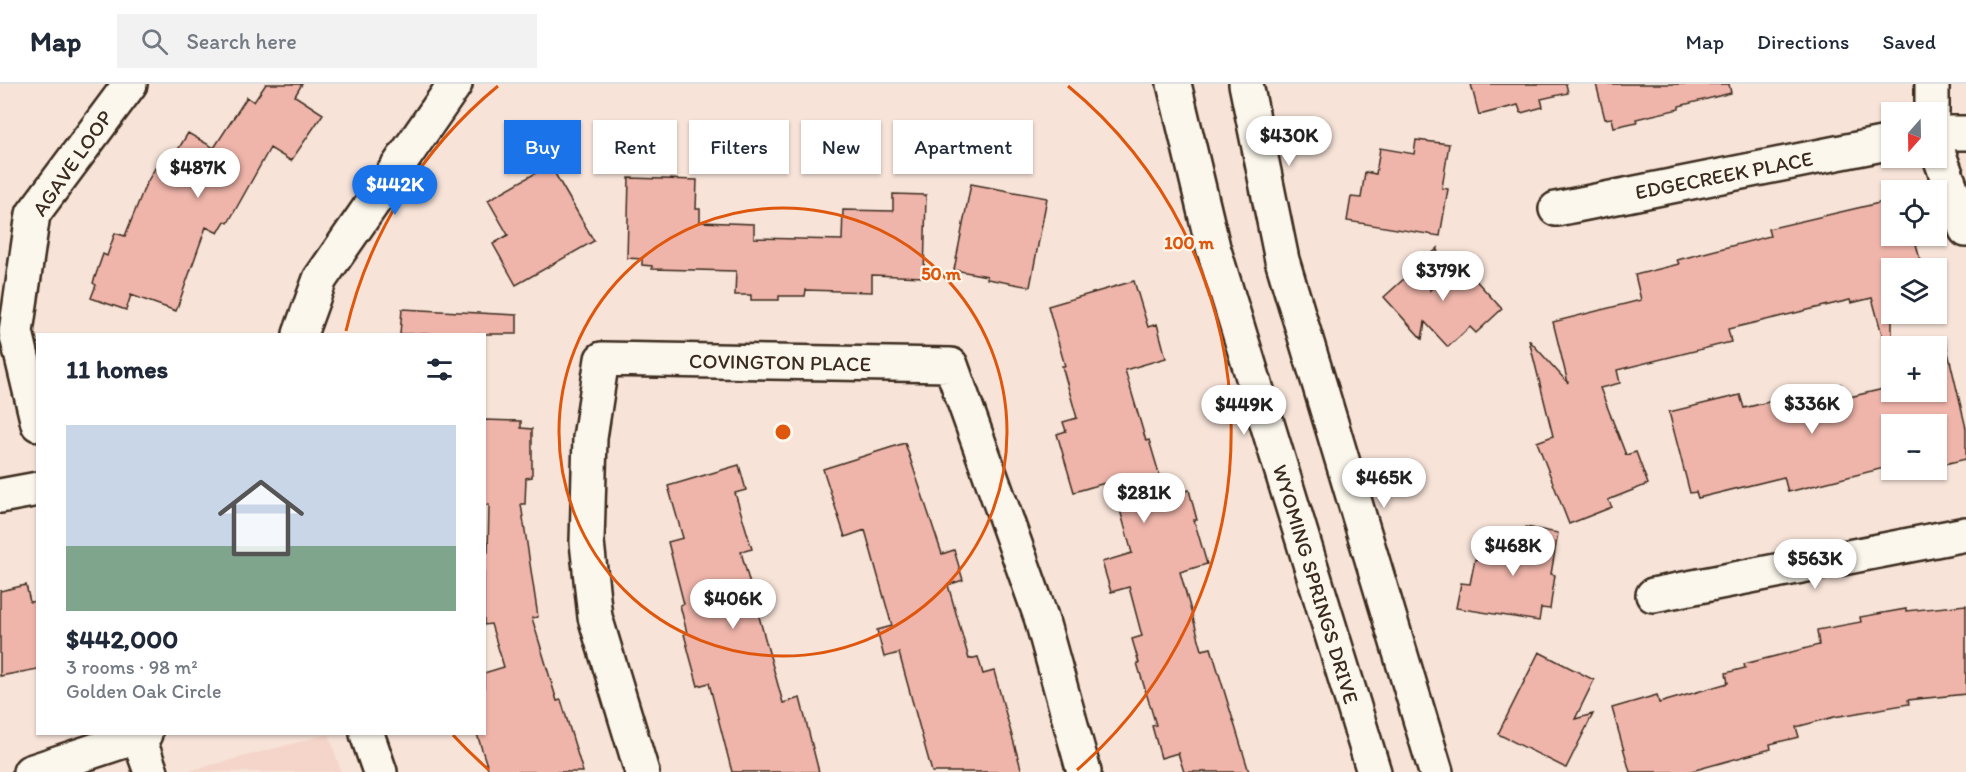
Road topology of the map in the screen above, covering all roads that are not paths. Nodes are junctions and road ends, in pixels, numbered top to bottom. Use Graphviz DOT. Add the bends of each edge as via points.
graph roads {
  1 [pos="130,84"];
  2 [pos="454,84"];
  3 [pos="1174,84"];
  4 [pos="1246,84"];
  5 [pos="1932,84"];
  6 [pos="1932,102"];
  7 [pos="1947,133"];
  8 [pos="1966,133"];
  9 [pos="1881,144"];
  10 [pos="1944,168"];
  11 [pos="1556,209"];
  12 [pos="1966,230"];
  13 [pos="300,333"];
  14 [pos="36,415"];
  15 [pos="36,489"];
  16 [pos="0,496"];
  17 [pos="1966,534"];
  18 [pos="1653,595"];
  19 [pos="142,735"];
  20 [pos="367,735"];
  21 [pos="30,772"];
  22 [pos="151,772"];
  23 [pos="380,772"];
  24 [pos="642,772"];
  25 [pos="1084,772"];
  26 [pos="1374,772"];
  27 [pos="1436,772"];
  1 -- 14 [label="street, AGAVE LOOP" via="33,214 16,332"];
  2 -- 13 [label="street" via="320,279"];
  3 -- 26 [label="street, WYOMING SPRINGS DRIVE" via="1213,247"];
  4 -- 27 [label="street" via="1282,260"];
  5 -- 6 [label="street"];
  7 -- 8 [label="street"];
  9 -- 11 [label="street, EDGECREEK PLACE"];
  10 -- 12 [label="street"];
  15 -- 16 [label="street"];
  17 -- 18 [label="street"];
  19 -- 21 [label="street"];
  19 -- 22 [label="street"];
  20 -- 23 [label="street"];
  24 -- 25 [label="street, COVINGTON PLACE" via="595,617 587,542 591,438 602,359 951,364 1041,617"];
}
